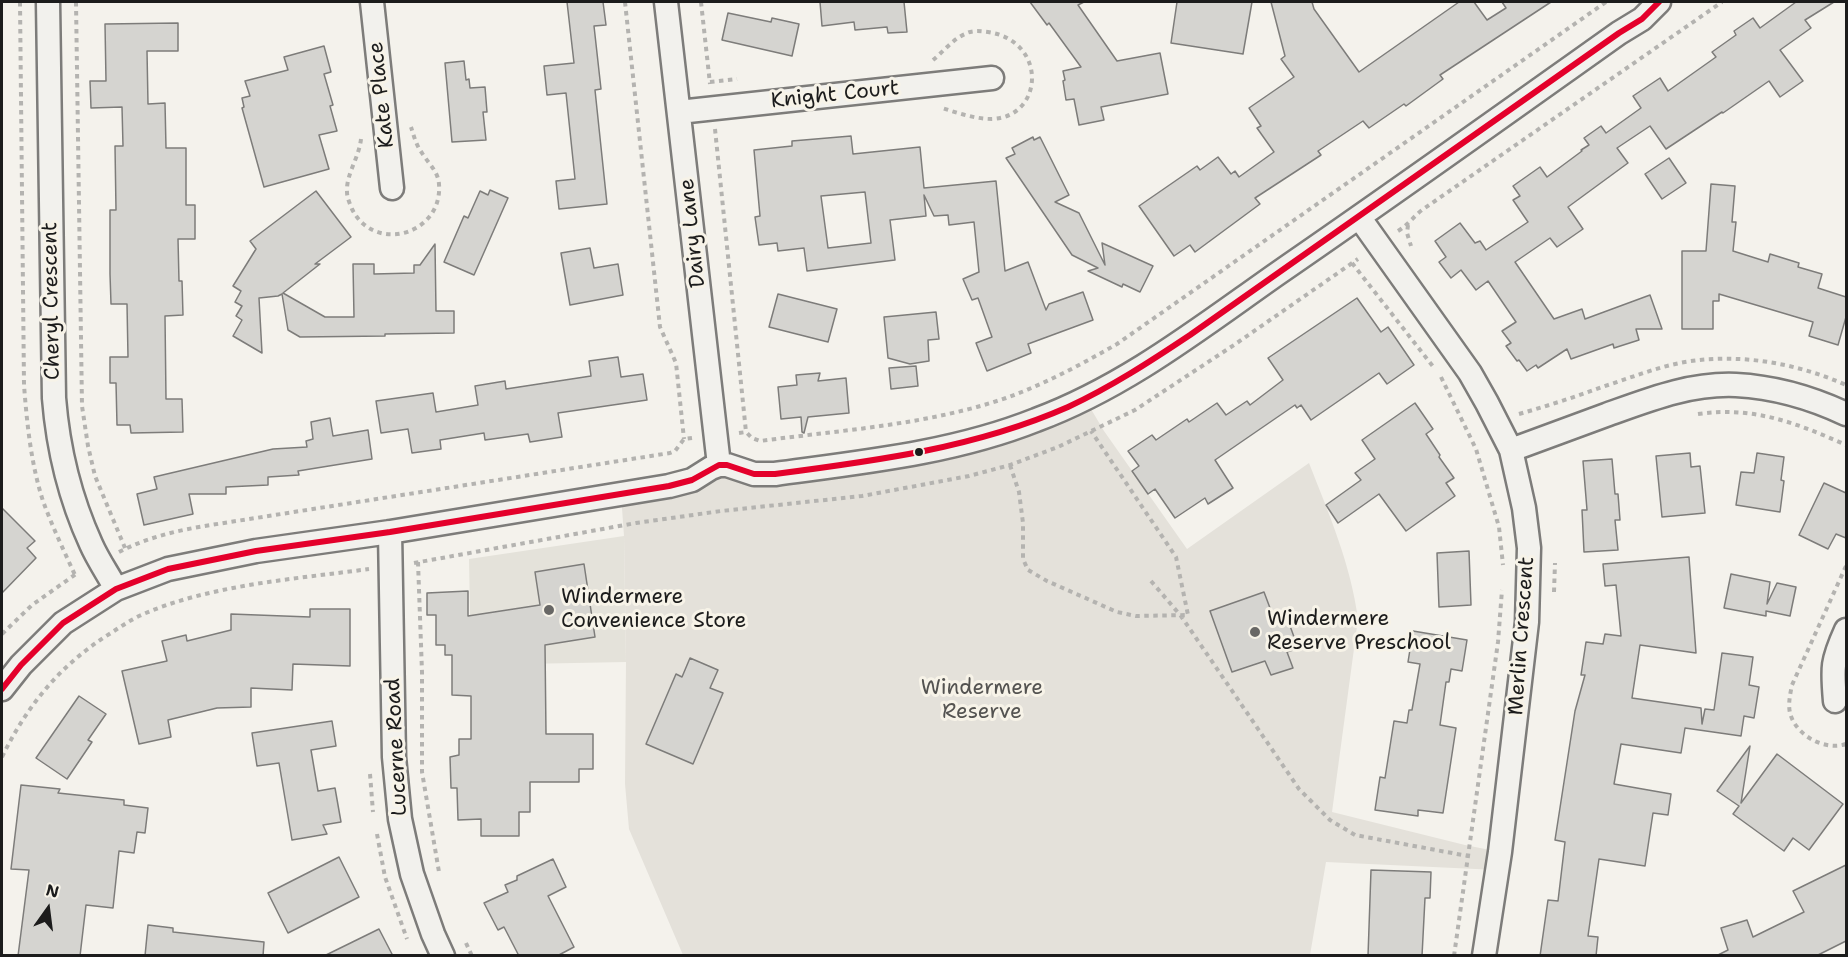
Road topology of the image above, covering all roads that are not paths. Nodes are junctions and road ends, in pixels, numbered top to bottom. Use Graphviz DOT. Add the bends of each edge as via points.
graph roads {
  1 [pos="48,2"];
  2 [pos="372,2"];
  3 [pos="666,2"];
  4 [pos="1659,2"];
  5 [pos="992,78"];
  6 [pos="679,112"];
  7 [pos="392,188"];
  8 [pos="1359,217"];
  9 [pos="1846,414"];
  10 [pos="1511,450"];
  11 [pos="719,465"];
  12 [pos="390,532"];
  13 [pos="116,589"];
  14 [pos="1846,630"];
  15 [pos="2,689"];
  16 [pos="1835,700"];
  17 [pos="444,956"];
  18 [pos="1484,956"];
  1 -- 13 [label="street, Cheryl Crescent" via="56,427 79,515"];
  2 -- 7 [label="street, Kate Place"];
  3 -- 6 [label="street, Dairy Lane"];
  4 -- 8 [label="street" via="1642,19"];
  5 -- 6 [label="street, Knight Court"];
  6 -- 11 [label="street, Dairy Lane"];
  8 -- 10 [label="street, Merlin Crescent" via="1470,373"];
  8 -- 11 [label="street" via="1133,373 1039,420 951,446 858,462 765,474"];
  9 -- 10 [label="street" via="1786,392 1710,386 1662,395"];
  10 -- 18 [label="street, Merlin Crescent" via="1524,508 1528,595 1516,725"];
  11 -- 12 [label="street" via="683,484"];
  12 -- 13 [label="street" via="193,563"];
  12 -- 17 [label="street, Lucerne Road" via="394,757 400,819 412,874"];
  13 -- 15 [label="street" via="63,623"];
  14 -- 16 [label="street" via="1834,662"];
}
